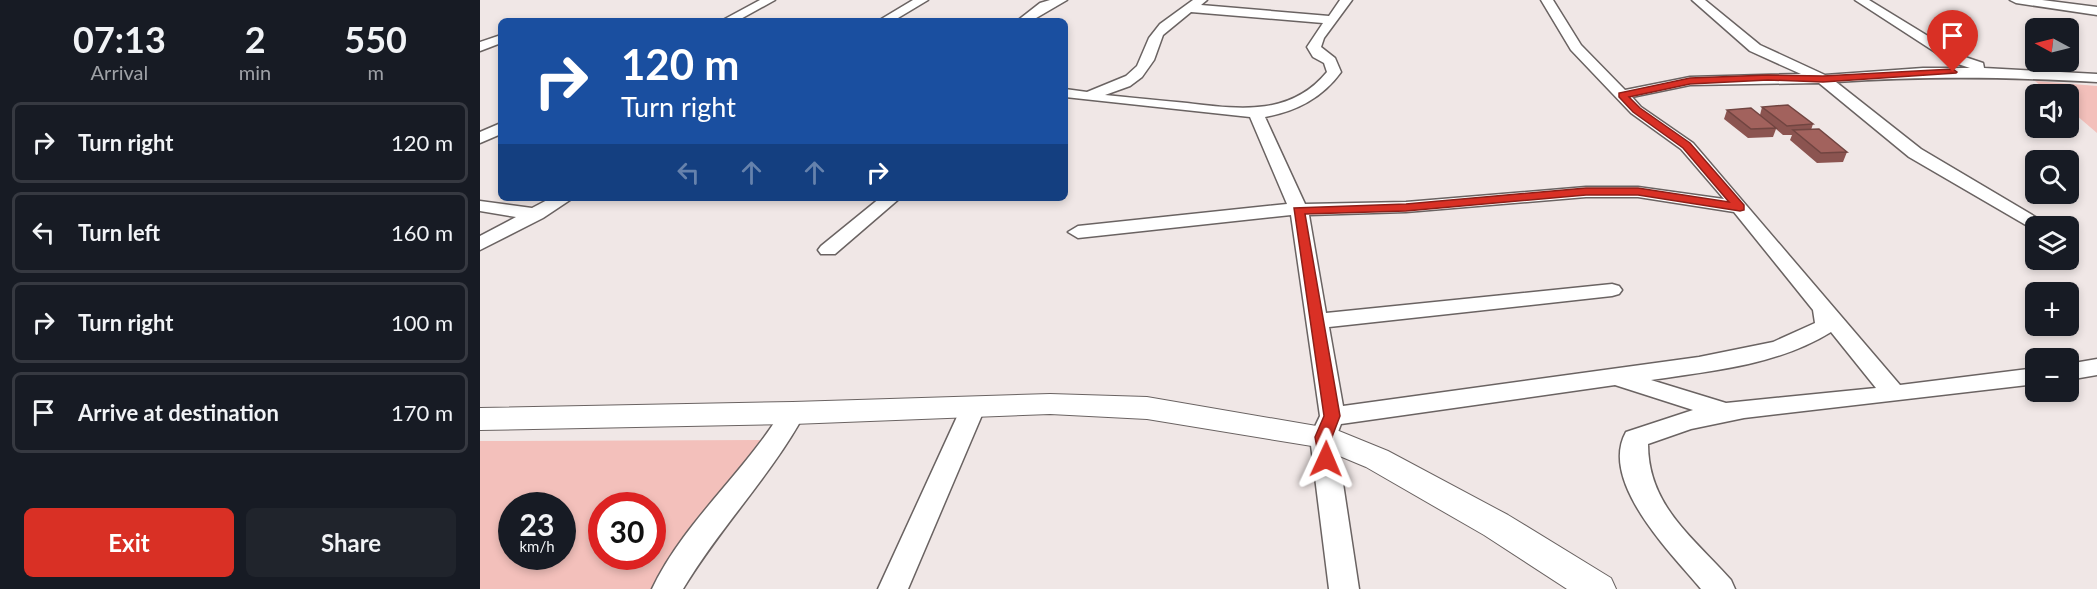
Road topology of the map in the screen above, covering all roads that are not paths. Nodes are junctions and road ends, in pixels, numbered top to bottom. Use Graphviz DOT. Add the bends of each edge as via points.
graph roads {
  1 [pos="769,0"];
  2 [pos="922,0"];
  3 [pos="1061,0"];
  4 [pos="1202,0"];
  5 [pos="1346,0"];
  6 [pos="1547,0"];
  7 [pos="1698,0"];
  8 [pos="1862,0"];
  9 [pos="2016,0"];
  10 [pos="1189,8"];
  11 [pos="2097,10"];
  12 [pos="733,18"];
  13 [pos="889,18"];
  14 [pos="1027,18"];
  15 [pos="1332,21"];
  16 [pos="498,40"];
  17 [pos="480,47"];
  18 [pos="1953,65"];
  19 [pos="2097,78"];
  20 [pos="1823,79"];
  21 [pos="1068,94"];
  22 [pos="1622,95"];
  23 [pos="1082,96"];
  24 [pos="1256,113"];
  25 [pos="498,129"];
  26 [pos="480,138"];
  27 [pos="559,201"];
  28 [pos="887,201"];
  29 [pos="480,206"];
  30 [pos="1740,207"];
  31 [pos="1299,210"];
  32 [pos="536,214"];
  33 [pos="2025,219"];
  34 [pos="1078,232"];
  35 [pos="480,244"];
  36 [pos="828,250"];
  37 [pos="1612,290"];
  38 [pos="1824,309"];
  39 [pos="1317,321"];
  40 [pos="2097,367"];
  41 [pos="2079,370"];
  42 [pos="2025,377"];
  43 [pos="1620,378"];
  44 [pos="1894,394"];
  45 [pos="973,408"];
  46 [pos="1722,411"];
  47 [pos="793,413"];
  48 [pos="480,419"];
  49 [pos="1328,427"];
  50 [pos="667,589"];
  51 [pos="893,589"];
  52 [pos="1344,589"];
  53 [pos="1598,589"];
  54 [pos="1720,589"];
  1 -- 12 [label="street"];
  2 -- 13 [label="street"];
  3 -- 14 [label="street"];
  4 -- 10 [label="street"];
  5 -- 15 [label="street"];
  6 -- 22 [label="street" via="1576,47"];
  7 -- 20 [label="street" via="1755,48"];
  8 -- 18 [label="street"];
  9 -- 11 [label="street"];
  10 -- 15 [label="street"];
  10 -- 23 [label="street" via="1160,31 1150,46 1147,61 1134,78"];
  15 -- 24 [label="street" via="1314,47 1330,61 1334,72 1325,84 1298,102"];
  16 -- 17 [label="street"];
  18 -- 19 [label="street" via="1996,72"];
  18 -- 20 [label="street"];
  20 -- 22 [label="street" via="1690,81"];
  20 -- 33 [label="street" via="1915,153"];
  21 -- 23 [label="street"];
  22 -- 30 [label="street" via="1636,110 1687,146"];
  23 -- 24 [label="street"];
  24 -- 31 [label="street"];
  25 -- 26 [label="street"];
  27 -- 32 [label="street"];
  28 -- 36 [label="street"];
  29 -- 32 [label="street"];
  30 -- 31 [label="street" via="1638,192 1586,192 1406,207"];
  30 -- 38 [label="street"];
  31 -- 34 [label="street"];
  31 -- 39 [label="street"];
  32 -- 35 [label="street"];
  37 -- 39 [label="street"];
  38 -- 43 [label="street" via="1826,326 1805,340 1749,356"];
  38 -- 44 [label="street"];
  39 -- 49 [label="street"];
  40 -- 41 [label="street"];
  42 -- 44 [label="street"];
  43 -- 46 [label="street"];
  43 -- 49 [label="street"];
  44 -- 46 [label="street"];
  45 -- 47 [label="street"];
  45 -- 49 [label="street" via="1050,404 1147,408"];
  45 -- 51 [label="street"];
  46 -- 54 [label="street" via="1635,439 1632,461 1645,501"];
  47 -- 48 [label="street"];
  47 -- 50 [label="street" via="775,445 697,542"];
  49 -- 52 [label="street"];
  49 -- 53 [label="street"];
}
